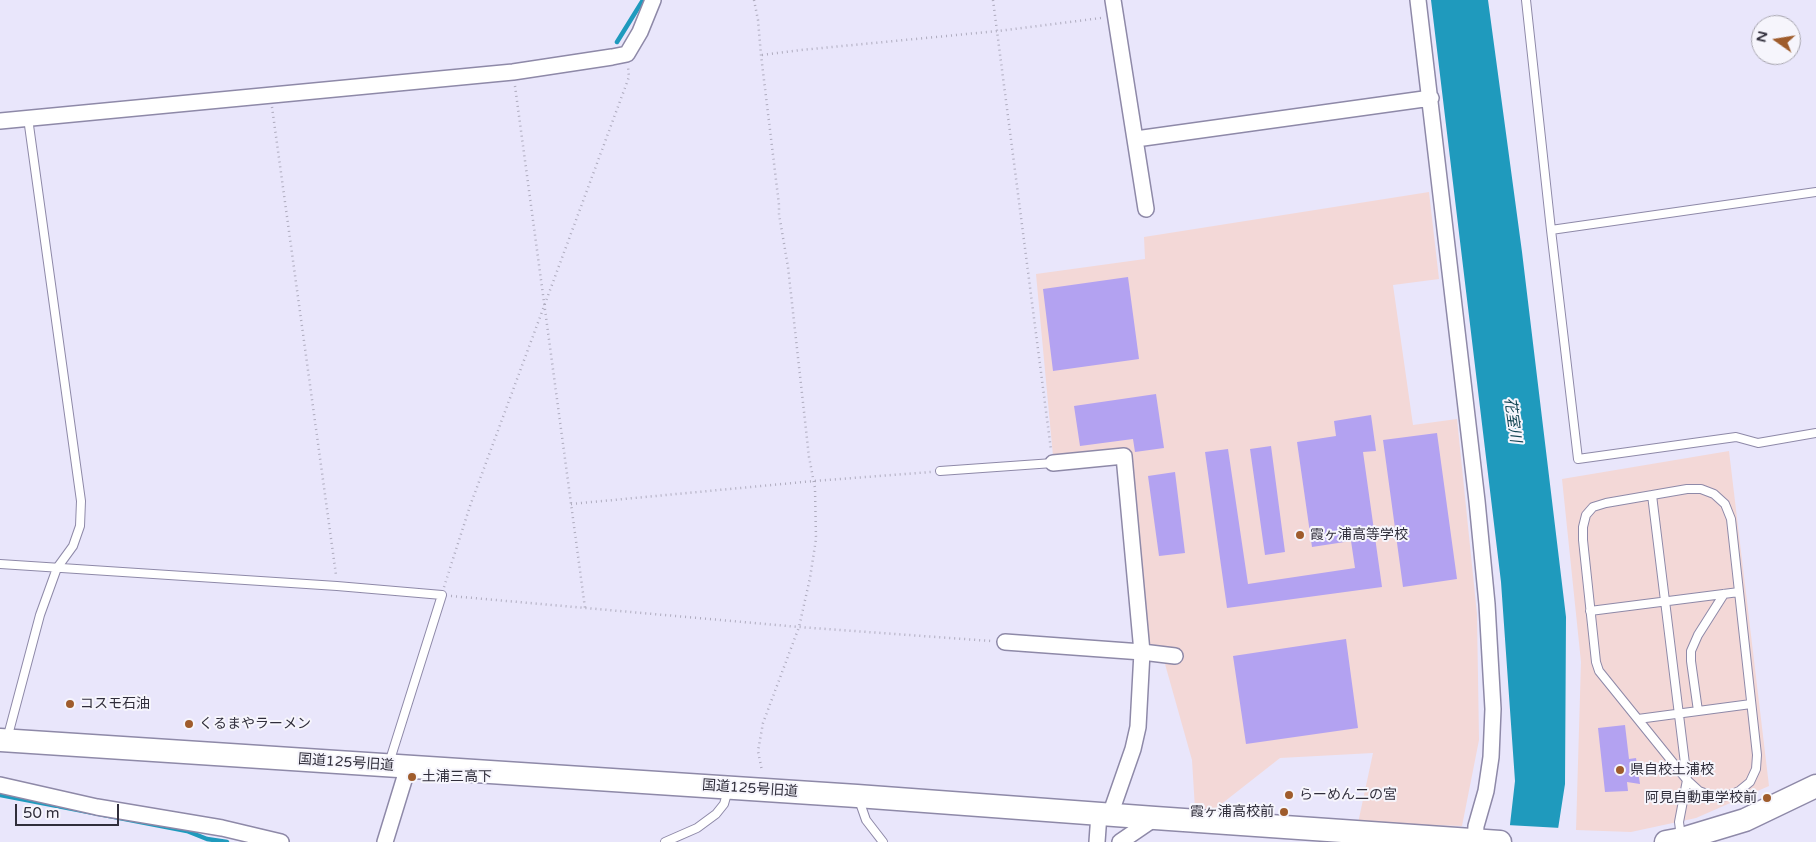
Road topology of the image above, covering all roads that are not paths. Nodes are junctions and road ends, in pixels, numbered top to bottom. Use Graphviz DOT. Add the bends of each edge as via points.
graph roads {
  1 [pos="653,0"];
  2 [pos="1113,0"];
  3 [pos="1418,0"];
  4 [pos="1526,0"];
  5 [pos="1431,98"];
  6 [pos="28,118"];
  7 [pos="0,120"];
  8 [pos="1136,139"];
  9 [pos="1816,192"];
  10 [pos="1146,209"];
  11 [pos="1551,230"];
  12 [pos="1816,433"];
  13 [pos="1053,463"];
  14 [pos="940,471"];
  15 [pos="1652,495"];
  16 [pos="0,564"];
  17 [pos="57,568"];
  18 [pos="1739,592"];
  19 [pos="1724,594"];
  20 [pos="1665,601"];
  21 [pos="1590,611"];
  22 [pos="1005,642"];
  23 [pos="1142,652"];
  24 [pos="1175,656"];
  25 [pos="1751,704"];
  26 [pos="1698,711"];
  27 [pos="1679,714"];
  28 [pos="1638,719"];
  29 [pos="3,740"];
  30 [pos="398,767"];
  31 [pos="1687,780"];
  32 [pos="0,785"];
  33 [pos="1816,786"];
  34 [pos="729,788"];
  35 [pos="857,796"];
  36 [pos="1104,815"];
  37 [pos="1155,818"];
  38 [pos="1353,837"];
  39 [pos="1480,841"];
  40 [pos="1677,841"];
  41 [pos="281,842"];
  42 [pos="385,842"];
  43 [pos="665,842"];
  44 [pos="883,842"];
  45 [pos="1097,842"];
  46 [pos="1120,842"];
  47 [pos="1500,842"];
  1 -- 6 [label="street" via="627,54 513,72"];
  2 -- 8 [label="street"];
  3 -- 5 [label="street"];
  4 -- 11 [label="lane"];
  5 -- 8 [label="street"];
  5 -- 39 [label="street" via="1477,501 1491,658 1491,757 1476,826"];
  6 -- 7 [label="street"];
  6 -- 17 [label="lane" via="82,501 80,526 73,546"];
  8 -- 10 [label="street"];
  9 -- 11 [label="lane"];
  11 -- 12 [label="lane" via="1578,459 1736,437 1758,443"];
  13 -- 14 [label="lane"];
  13 -- 23 [label="street" via="1124,456"];
  15 -- 18 [label="lane" via="1701,489 1714,494 1725,504 1731,519"];
  15 -- 20 [label="lane"];
  15 -- 21 [label="lane" via="1606,503 1594,507 1586,515 1582,540"];
  16 -- 17 [label="lane"];
  17 -- 29 [label="lane"];
  17 -- 30 [label="lane" via="442,595"];
  18 -- 19 [label="lane"];
  18 -- 25 [label="lane"];
  19 -- 20 [label="lane"];
  19 -- 26 [label="lane" via="1691,650"];
  20 -- 21 [label="lane"];
  20 -- 27 [label="lane"];
  21 -- 28 [label="lane" via="1599,672"];
  22 -- 23 [label="street"];
  23 -- 24 [label="street"];
  23 -- 36 [label="street" via="1138,727 1133,749"];
  25 -- 26 [label="lane"];
  25 -- 31 [label="lane" via="1757,754 1756,769 1750,782 1739,791 1715,797 1700,791"];
  26 -- 27 [label="lane"];
  27 -- 28 [label="lane"];
  27 -- 31 [label="lane"];
  28 -- 31 [label="lane"];
  29 -- 30 [label="street, 国道125号旧道"];
  30 -- 34 [label="street, 国道125号旧道"];
  30 -- 42 [label="street"];
  31 -- 40 [label="lane"];
  32 -- 41 [label="street"];
  33 -- 40 [label="street" via="1746,820"];
  34 -- 35 [label="street, 国道125号旧道"];
  34 -- 43 [label="lane" via="724,804 716,814 697,828"];
  35 -- 36 [label="street, 国道125号旧道"];
  35 -- 44 [label="lane" via="866,820"];
  36 -- 37 [label="street, 国道125号旧道"];
  36 -- 45 [label="street"];
  37 -- 38 [label="street, 国道125号旧道"];
  37 -- 46 [label="street"];
  38 -- 39 [label="street, 国道125号旧道"];
  39 -- 47 [label="street, 国道125号旧道"];
}
